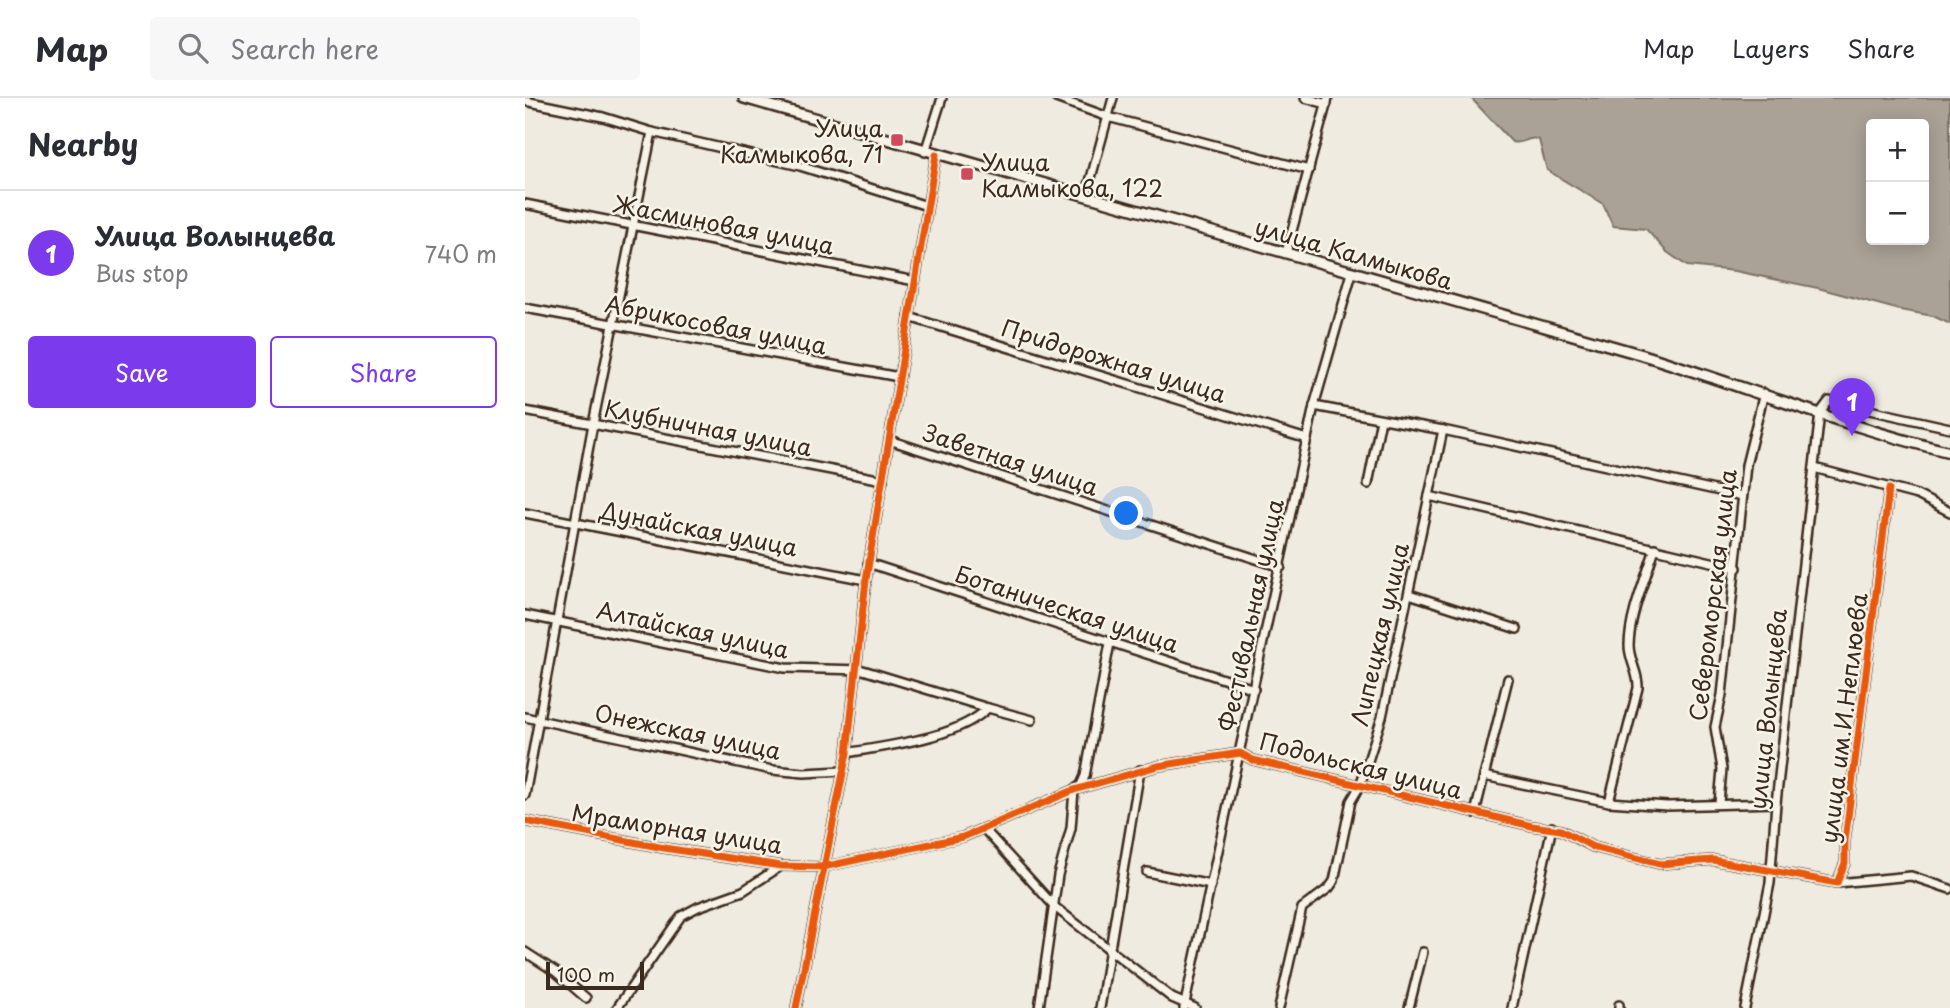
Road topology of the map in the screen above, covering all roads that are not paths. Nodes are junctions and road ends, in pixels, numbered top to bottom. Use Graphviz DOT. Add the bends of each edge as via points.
graph roads {
  1 [pos="744,98"];
  2 [pos="942,98"];
  3 [pos="1056,98"];
  4 [pos="1114,98"];
  5 [pos="1305,98"];
  6 [pos="525,101"];
  7 [pos="1328,101"];
  8 [pos="1108,117"];
  9 [pos="652,132"];
  10 [pos="925,152"];
  11 [pos="936,155"];
  12 [pos="1309,170"];
  13 [pos="1086,196"];
  14 [pos="525,204"];
  15 [pos="927,206"];
  16 [pos="634,226"];
  17 [pos="1286,253"];
  18 [pos="1352,272"];
  19 [pos="915,281"];
  20 [pos="525,308"];
  21 [pos="909,317"];
  22 [pos="614,324"];
  23 [pos="899,377"];
  24 [pos="1764,393"];
  25 [pos="1314,406"];
  26 [pos="525,411"];
  27 [pos="1820,413"];
  28 [pos="1381,419"];
  29 [pos="593,424"];
  30 [pos="1950,428"];
  31 [pos="1443,430"];
  32 [pos="1307,439"];
  33 [pos="889,440"];
  34 [pos="1950,452"];
  35 [pos="1814,468"];
  36 [pos="883,480"];
  37 [pos="1368,484"];
  38 [pos="1889,489"];
  39 [pos="1429,496"];
  40 [pos="1742,496"];
  41 [pos="1950,512"];
  42 [pos="525,513"];
  43 [pos="575,523"];
  44 [pos="1655,548"];
  45 [pos="868,563"];
  46 [pos="1281,567"];
  47 [pos="1737,568"];
  48 [pos="866,580"];
  49 [pos="1409,594"];
  50 [pos="525,615"];
  51 [pos="557,621"];
  52 [pos="1517,629"];
  53 [pos="1109,643"];
  54 [pos="854,671"];
  55 [pos="1508,679"];
  56 [pos="1254,689"];
  57 [pos="988,708"];
  58 [pos="525,717"];
  59 [pos="539,720"];
  60 [pos="1031,720"];
  61 [pos="1240,753"];
  62 [pos="847,754"];
  63 [pos="1140,770"];
  64 [pos="843,771"];
  65 [pos="1484,776"];
  66 [pos="1360,786"];
  67 [pos="1074,790"];
  68 [pos="525,795"];
  69 [pos="1609,802"];
  70 [pos="1719,803"];
  71 [pos="1776,803"];
  72 [pos="1475,813"];
  73 [pos="525,821"];
  74 [pos="1552,827"];
  75 [pos="984,829"];
  76 [pos="781,866"];
  77 [pos="823,867"];
  78 [pos="1771,870"];
  79 [pos="1147,872"];
  80 [pos="1837,883"];
  81 [pos="1211,885"];
  82 [pos="1950,889"];
  83 [pos="1056,908"];
  84 [pos="1111,948"];
  85 [pos="525,952"];
  86 [pos="1423,952"];
  87 [pos="586,998"];
  88 [pos="1185,1005"];
  89 [pos="617,1008"];
  90 [pos="796,1008"];
  91 [pos="1039,1008"];
  92 [pos="1100,1008"];
  93 [pos="1195,1008"];
  94 [pos="1279,1008"];
  95 [pos="1409,1008"];
  96 [pos="1512,1008"];
  97 [pos="1745,1008"];
  1 -- 10 [label="main road, улица Калмыкова"];
  2 -- 10 [label="street"];
  3 -- 8 [label="street"];
  4 -- 8 [label="street"];
  5 -- 7 [label="street"];
  6 -- 9 [label="street"];
  7 -- 12 [label="street"];
  8 -- 12 [label="street"];
  8 -- 13 [label="street"];
  9 -- 15 [label="street" via="800,166"];
  9 -- 16 [label="street"];
  10 -- 11 [label="main road, улица Калмыкова"];
  11 -- 13 [label="main road, улица Калмыкова"];
  11 -- 15 [label="street"];
  12 -- 17 [label="street"];
  13 -- 17 [label="main road, улица Калмыкова"];
  14 -- 16 [label="street, Жасминовая улица"];
  15 -- 19 [label="street"];
  16 -- 19 [label="street, Жасминовая улица"];
  16 -- 22 [label="street"];
  17 -- 18 [label="main road, улица Калмыкова"];
  18 -- 24 [label="main road, улица Калмыкова"];
  18 -- 25 [label="street, Фестивальная улица"];
  19 -- 21 [label="street"];
  20 -- 22 [label="street, Абрикосовая улица"];
  21 -- 23 [label="street"];
  21 -- 32 [label="street, Придорожная улица"];
  22 -- 23 [label="street, Абрикосовая улица"];
  22 -- 29 [label="street"];
  23 -- 33 [label="street"];
  24 -- 27 [label="main road, улица Калмыкова"];
  24 -- 40 [label="street, Североморская улица"];
  25 -- 28 [label="street"];
  25 -- 32 [label="street, Фестивальная улица"];
  26 -- 29 [label="street, Клубничная улица"];
  27 -- 30 [label="street" via="1829,401"];
  27 -- 34 [label="main road, улица Калмыкова"];
  27 -- 35 [label="street, улица Волынцева"];
  28 -- 31 [label="street"];
  28 -- 37 [label="street"];
  29 -- 36 [label="street, Клубничная улица"];
  29 -- 43 [label="street"];
  31 -- 39 [label="street, Липецкая улица"];
  31 -- 40 [label="street"];
  32 -- 46 [label="street, Фестивальная улица"];
  33 -- 36 [label="street"];
  33 -- 46 [label="street, Заветная улица"];
  35 -- 38 [label="street"];
  35 -- 71 [label="street, улица Волынцева"];
  36 -- 45 [label="street"];
  38 -- 41 [label="street" via="1925,498"];
  38 -- 80 [label="street, улица им.И.Неплюева" via="1845,863"];
  39 -- 44 [label="street"];
  39 -- 49 [label="street, Липецкая улица"];
  40 -- 47 [label="street, Североморская улица"];
  42 -- 43 [label="street, Дунайская улица"];
  43 -- 48 [label="street, Дунайская улица"];
  43 -- 51 [label="street"];
  44 -- 47 [label="street"];
  44 -- 69 [label="street" via="1631,624 1629,658 1638,680"];
  45 -- 48 [label="street"];
  45 -- 53 [label="street, Ботаническая улица"];
  46 -- 56 [label="street, Фестивальная улица"];
  47 -- 70 [label="street, Североморская улица" via="1715,727 1721,758"];
  48 -- 54 [label="street"];
  49 -- 52 [label="street"];
  49 -- 66 [label="street, Липецкая улица" via="1382,717"];
  50 -- 51 [label="street, Алтайская улица"];
  51 -- 54 [label="street, Алтайская улица" via="785,668"];
  51 -- 59 [label="street"];
  53 -- 56 [label="street, Ботаническая улица"];
  53 -- 67 [label="street" via="1084,781"];
  54 -- 57 [label="street, Алтайская улица"];
  54 -- 62 [label="street"];
  55 -- 65 [label="street"];
  56 -- 61 [label="street, Фестивальная улица"];
  57 -- 60 [label="street, Алтайская улица"];
  57 -- 62 [label="street" via="963,724 899,745"];
  58 -- 59 [label="street, Онежская улица"];
  59 -- 64 [label="street, Онежская улица" via="772,769"];
  59 -- 68 [label="street"];
  61 -- 63 [label="street, Подольская улица"];
  61 -- 66 [label="street, Подольская улица"];
  61 -- 81 [label="street, Фестивальная улица"];
  62 -- 64 [label="street"];
  63 -- 67 [label="street, Подольская улица"];
  63 -- 84 [label="street"];
  64 -- 77 [label="street"];
  65 -- 69 [label="street"];
  65 -- 72 [label="street"];
  66 -- 72 [label="street, Подольская улица"];
  66 -- 94 [label="street, Липецкая улица" via="1352,801 1332,886 1302,908"];
  67 -- 75 [label="street, Подольская улица"];
  67 -- 83 [label="street"];
  69 -- 70 [label="street"];
  70 -- 71 [label="street"];
  71 -- 78 [label="street, улица Волынцева"];
  72 -- 74 [label="street, Подольская улица"];
  73 -- 76 [label="street, Мраморная улица"];
  74 -- 78 [label="street, Подольская улица" via="1603,850 1660,864 1713,860"];
  74 -- 96 [label="street"];
  75 -- 77 [label="street, Подольская улица" via="936,844"];
  75 -- 83 [label="street"];
  76 -- 77 [label="street, Мраморная улица"];
  76 -- 89 [label="street" via="743,891 681,916"];
  77 -- 90 [label="street"];
  78 -- 80 [label="street"];
  78 -- 97 [label="street, улица Волынцева"];
  79 -- 81 [label="street"];
  80 -- 82 [label="street" via="1911,876"];
  81 -- 88 [label="street, Фестивальная улица"];
  83 -- 84 [label="street"];
  83 -- 91 [label="street"];
  84 -- 88 [label="street"];
  84 -- 92 [label="street"];
  85 -- 87 [label="street"];
  86 -- 95 [label="street"];
  88 -- 93 [label="street"];
}
